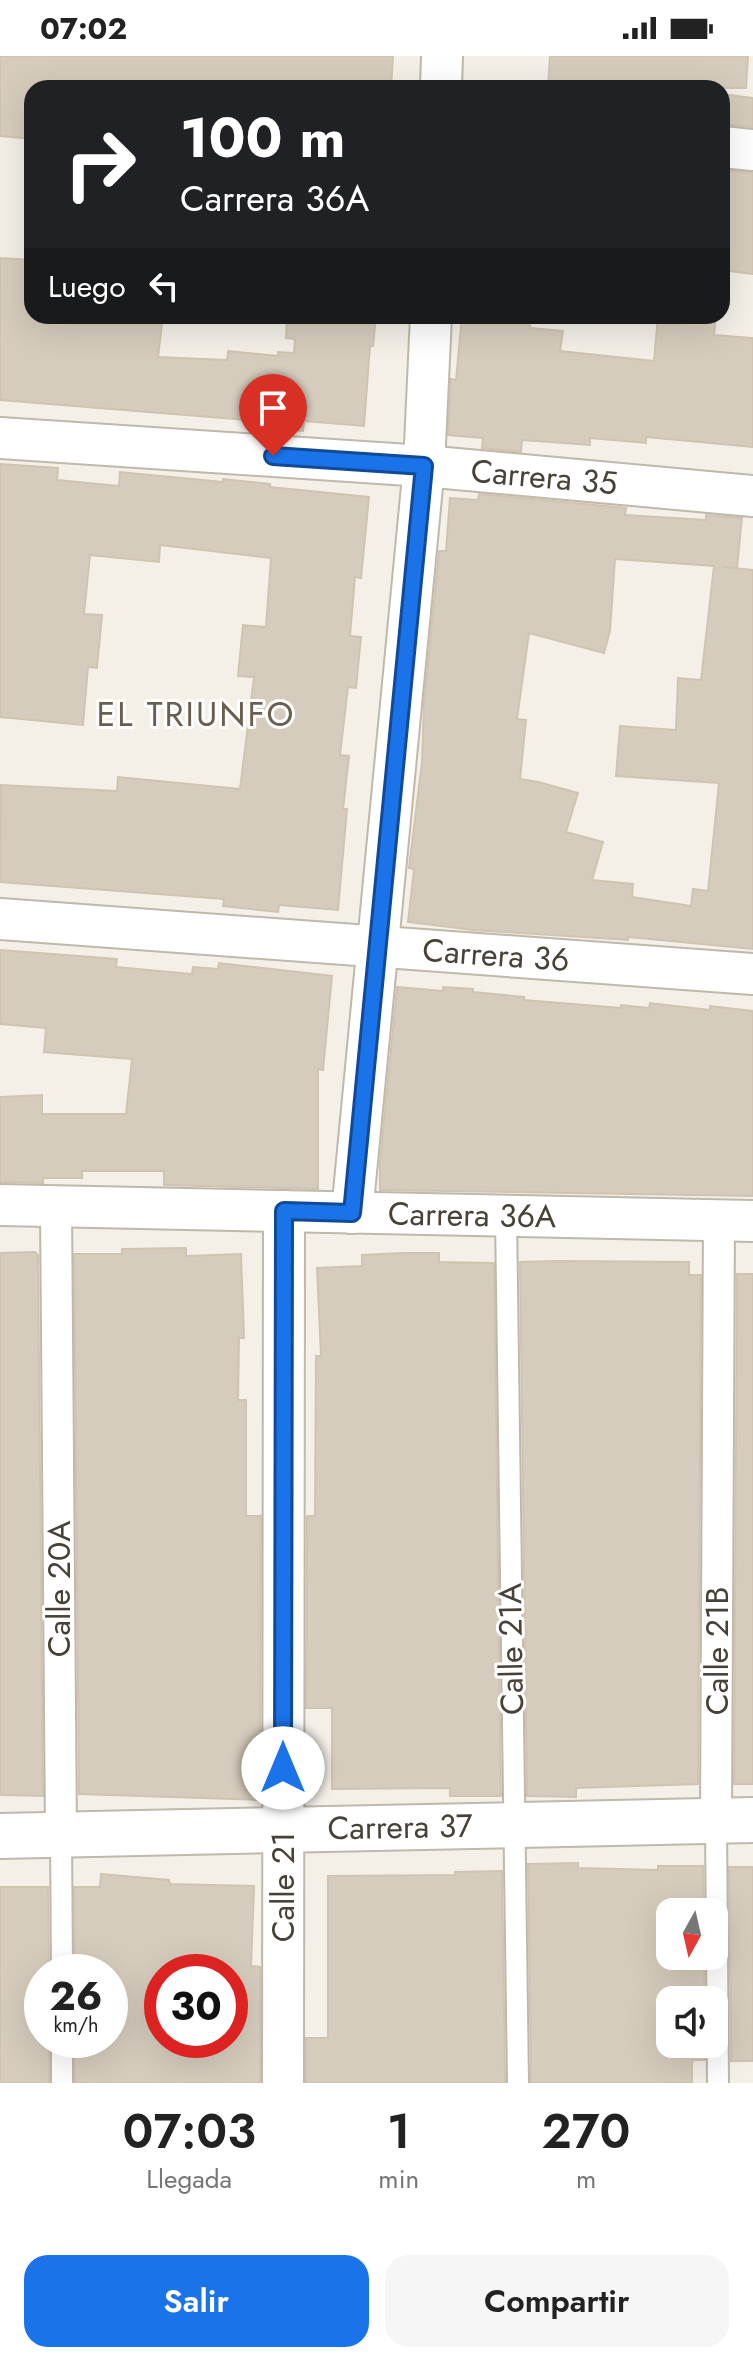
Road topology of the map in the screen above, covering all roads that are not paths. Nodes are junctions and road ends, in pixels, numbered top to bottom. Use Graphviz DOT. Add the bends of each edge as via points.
graph roads {
  1 [pos="442,56"];
  2 [pos="441,80"];
  3 [pos="730,148"];
  4 [pos="753,150"];
  5 [pos="431,324"];
  6 [pos="0,438"];
  7 [pos="424,466"];
  8 [pos="753,496"];
  9 [pos="0,919"];
  10 [pos="378,946"];
  11 [pos="753,974"];
  12 [pos="0,1205"];
  13 [pos="56,1207"];
  14 [pos="284,1211"];
  15 [pos="352,1213"];
  16 [pos="506,1216"];
  17 [pos="736,1220"];
  18 [pos="734,1820"];
  19 [pos="513,1825"];
  20 [pos="283,1830"];
  21 [pos="61,1834"];
  22 [pos="0,1836"];
  23 [pos="62,1954"];
  24 [pos="62,2058"];
  25 [pos="62,2083"];
  26 [pos="283,2083"];
  27 [pos="518,2083"];
  28 [pos="718,2083"];
  1 -- 2 [label="street"];
  3 -- 4 [label="street"];
  5 -- 7 [label="street"];
  6 -- 7 [label="street, Carrera 35"];
  7 -- 8 [label="street, Carrera 35"];
  7 -- 10 [label="street"];
  9 -- 10 [label="street, Carrera 36"];
  10 -- 11 [label="street, Carrera 36"];
  10 -- 15 [label="street"];
  12 -- 13 [label="street, Carrera 36A"];
  13 -- 14 [label="street, Carrera 36A"];
  13 -- 21 [label="street, Calle 20A"];
  14 -- 15 [label="street, Carrera 36A"];
  14 -- 20 [label="street, Calle 21"];
  15 -- 16 [label="street, Carrera 36A"];
  16 -- 17 [label="street, Carrera 36A"];
  16 -- 19 [label="lane, Calle 21A"];
  17 -- 18 [label="street, Calle 21B"];
  18 -- 19 [label="street, Carrera 37"];
  18 -- 28 [label="lane, Calle 21B"];
  19 -- 20 [label="street, Carrera 37"];
  19 -- 27 [label="lane, Calle 21A"];
  20 -- 21 [label="street, Carrera 37"];
  20 -- 26 [label="street, Calle 21"];
  21 -- 22 [label="street, Carrera 37"];
  21 -- 23 [label="lane, Calle 20A"];
  24 -- 25 [label="lane"];
}
